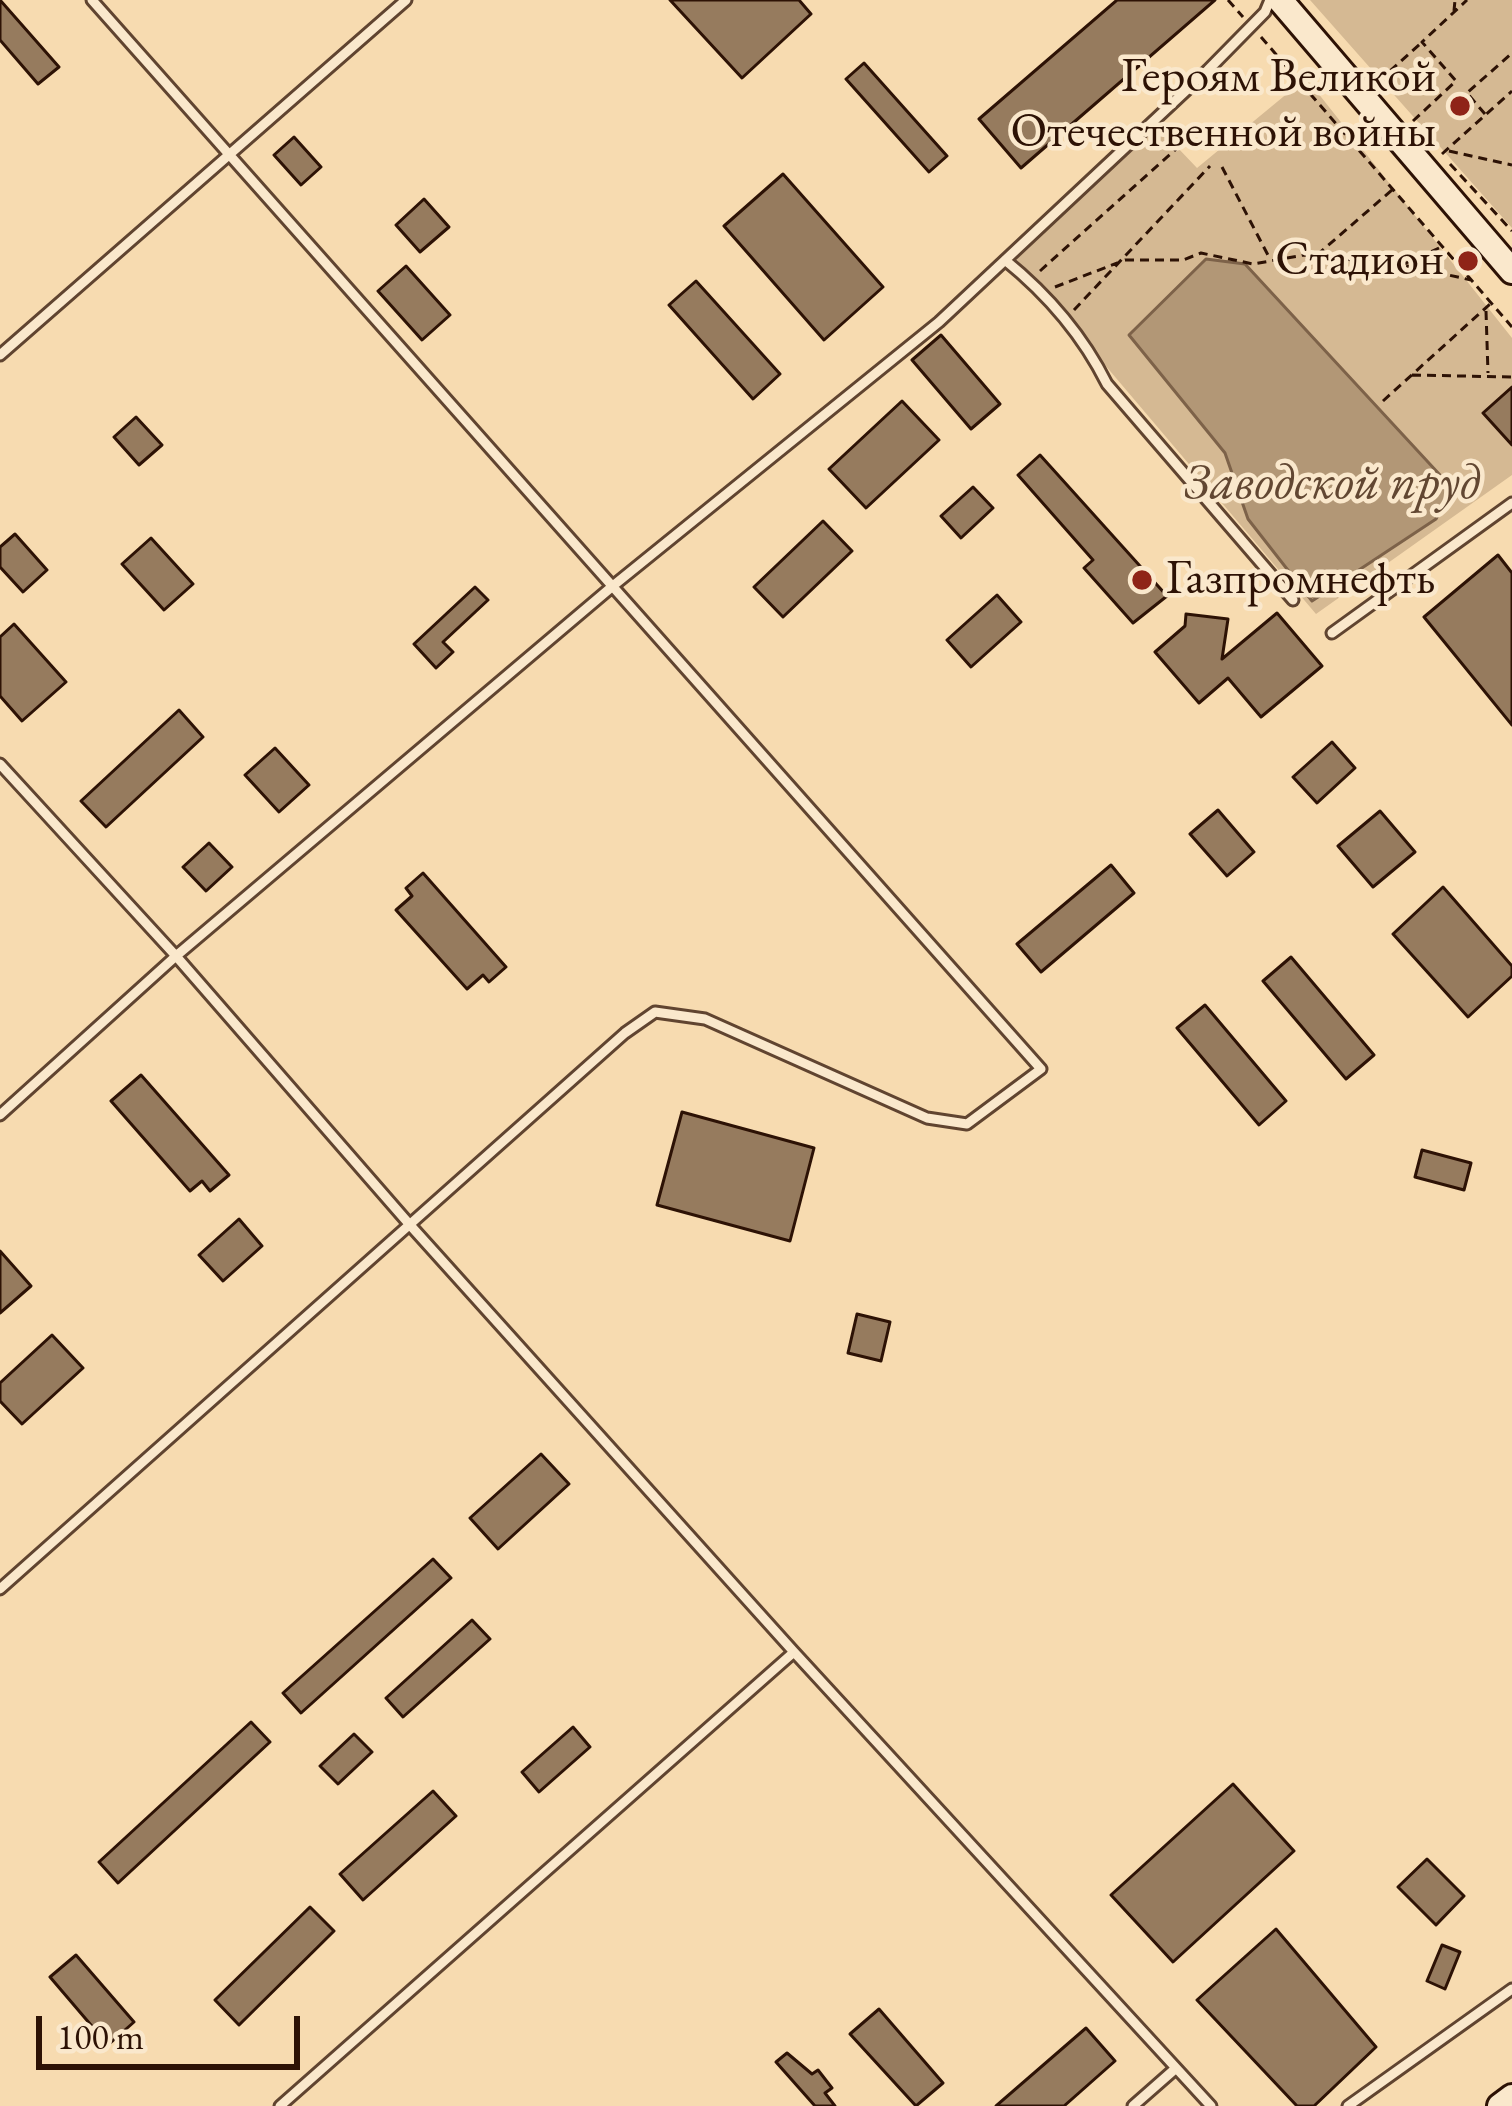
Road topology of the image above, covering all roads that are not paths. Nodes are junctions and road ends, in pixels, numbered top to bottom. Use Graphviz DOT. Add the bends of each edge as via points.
graph roads {
  1 [pos="92,0"];
  2 [pos="406,0"];
  3 [pos="1270,0"];
  4 [pos="1280,0"];
  5 [pos="230,154"];
  6 [pos="1006,260"];
  7 [pos="1512,271"];
  8 [pos="0,356"];
  9 [pos="1512,503"];
  10 [pos="614,585"];
  11 [pos="1293,600"];
  12 [pos="1332,633"];
  13 [pos="0,764"];
  14 [pos="176,956"];
  15 [pos="0,1115"];
  16 [pos="410,1225"];
  17 [pos="0,1589"];
  18 [pos="794,1652"];
  19 [pos="1512,1989"];
  20 [pos="1175,2069"];
  21 [pos="1512,2097"];
  22 [pos="280,2106"];
  23 [pos="1133,2106"];
  24 [pos="1211,2106"];
  25 [pos="1348,2106"];
  26 [pos="1500,2106"];
  1 -- 5 [label="lane"];
  2 -- 5 [label="lane"];
  3 -- 6 [label="lane"];
  4 -- 7 [label="main road"];
  5 -- 8 [label="lane"];
  5 -- 10 [label="lane"];
  6 -- 10 [label="lane"];
  6 -- 11 [label="lane" via="1042,292 1107,384"];
  9 -- 12 [label="lane"];
  10 -- 14 [label="lane"];
  10 -- 16 [label="lane" via="1041,1070 967,1124 927,1118 705,1019 655,1012"];
  13 -- 14 [label="lane"];
  14 -- 15 [label="lane"];
  14 -- 16 [label="lane"];
  16 -- 17 [label="lane"];
  16 -- 18 [label="lane"];
  18 -- 20 [label="lane"];
  18 -- 22 [label="lane"];
  19 -- 25 [label="lane"];
  20 -- 23 [label="lane"];
  20 -- 24 [label="lane"];
  21 -- 26 [label="main road"];
}
